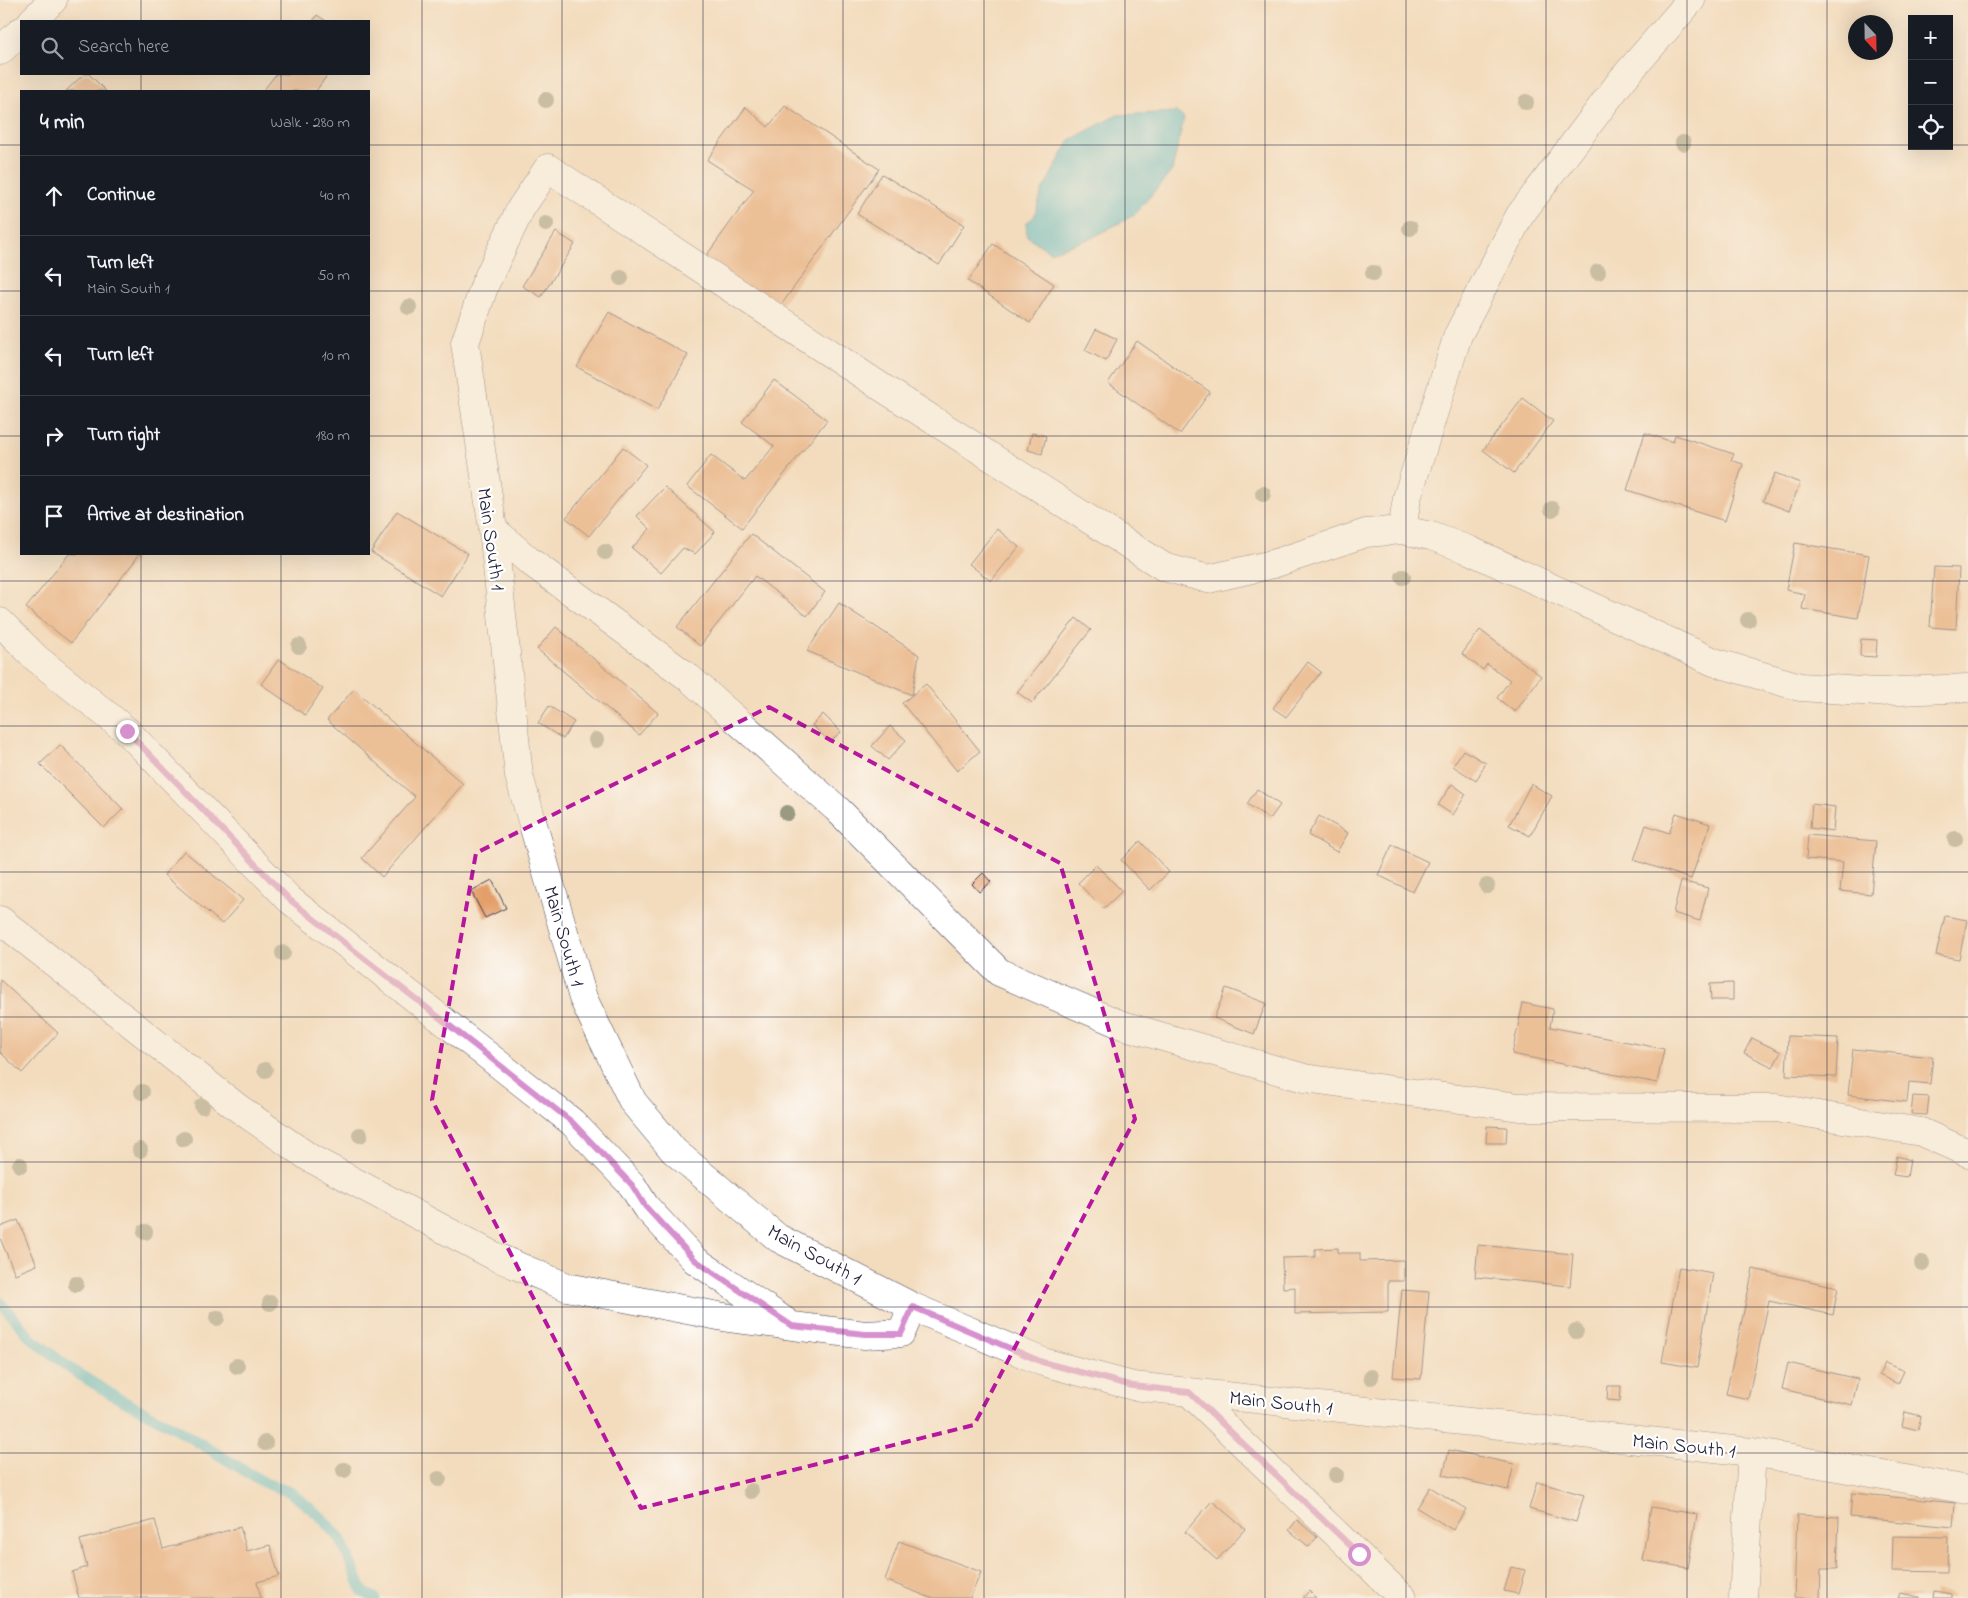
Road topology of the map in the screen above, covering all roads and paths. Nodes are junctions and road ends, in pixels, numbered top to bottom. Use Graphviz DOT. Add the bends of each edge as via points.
graph roads {
  1 [pos="54,0"];
  2 [pos="1691,0"];
  3 [pos="33,20"];
  4 [pos="20,32"];
  5 [pos="0,52"];
  6 [pos="493,530"];
  7 [pos="1402,530"];
  8 [pos="0,622"];
  9 [pos="1968,688"];
  10 [pos="0,920"];
  11 [pos="1968,1153"];
  12 [pos="913,1307"];
  13 [pos="792,1326"];
  14 [pos="1189,1392"];
  15 [pos="1752,1452"];
  16 [pos="1968,1490"];
  17 [pos="1404,1598"];
  18 [pos="1743,1598"];
  1 -- 3 [label="street"];
  2 -- 7 [label="street" via="1621,81 1520,215 1458,335 1407,498"];
  4 -- 5 [label="street"];
  6 -- 7 [label="street, Main South 1" via="465,343 485,284 521,208 548,168 1164,567 1208,579 1273,564 1366,533"];
  6 -- 11 [label="street" via="528,560 688,677 837,809 999,972 1122,1025 1304,1078 1519,1106 1776,1108 1921,1132"];
  6 -- 12 [label="street, Main South 1" via="519,776 582,998 633,1102 674,1151 778,1238"];
  7 -- 9 [label="street" via="1431,536 1469,550 1714,662 1800,687 1877,692"];
  8 -- 13 [label="street" via="36,658 127,731 290,900 572,1122 632,1185 645,1206 695,1260"];
  10 -- 13 [label="street" via="238,1108 310,1158 494,1256 568,1287 729,1318"];
  12 -- 13 [label="street" via="901,1334 865,1334"];
  12 -- 14 [label="street, Main South 1" via="1042,1362 1133,1386"];
  14 -- 15 [label="street, Main South 1"];
  14 -- 17 [label="street"];
  15 -- 16 [label="street, Main South 1"];
  15 -- 18 [label="street"];
}
